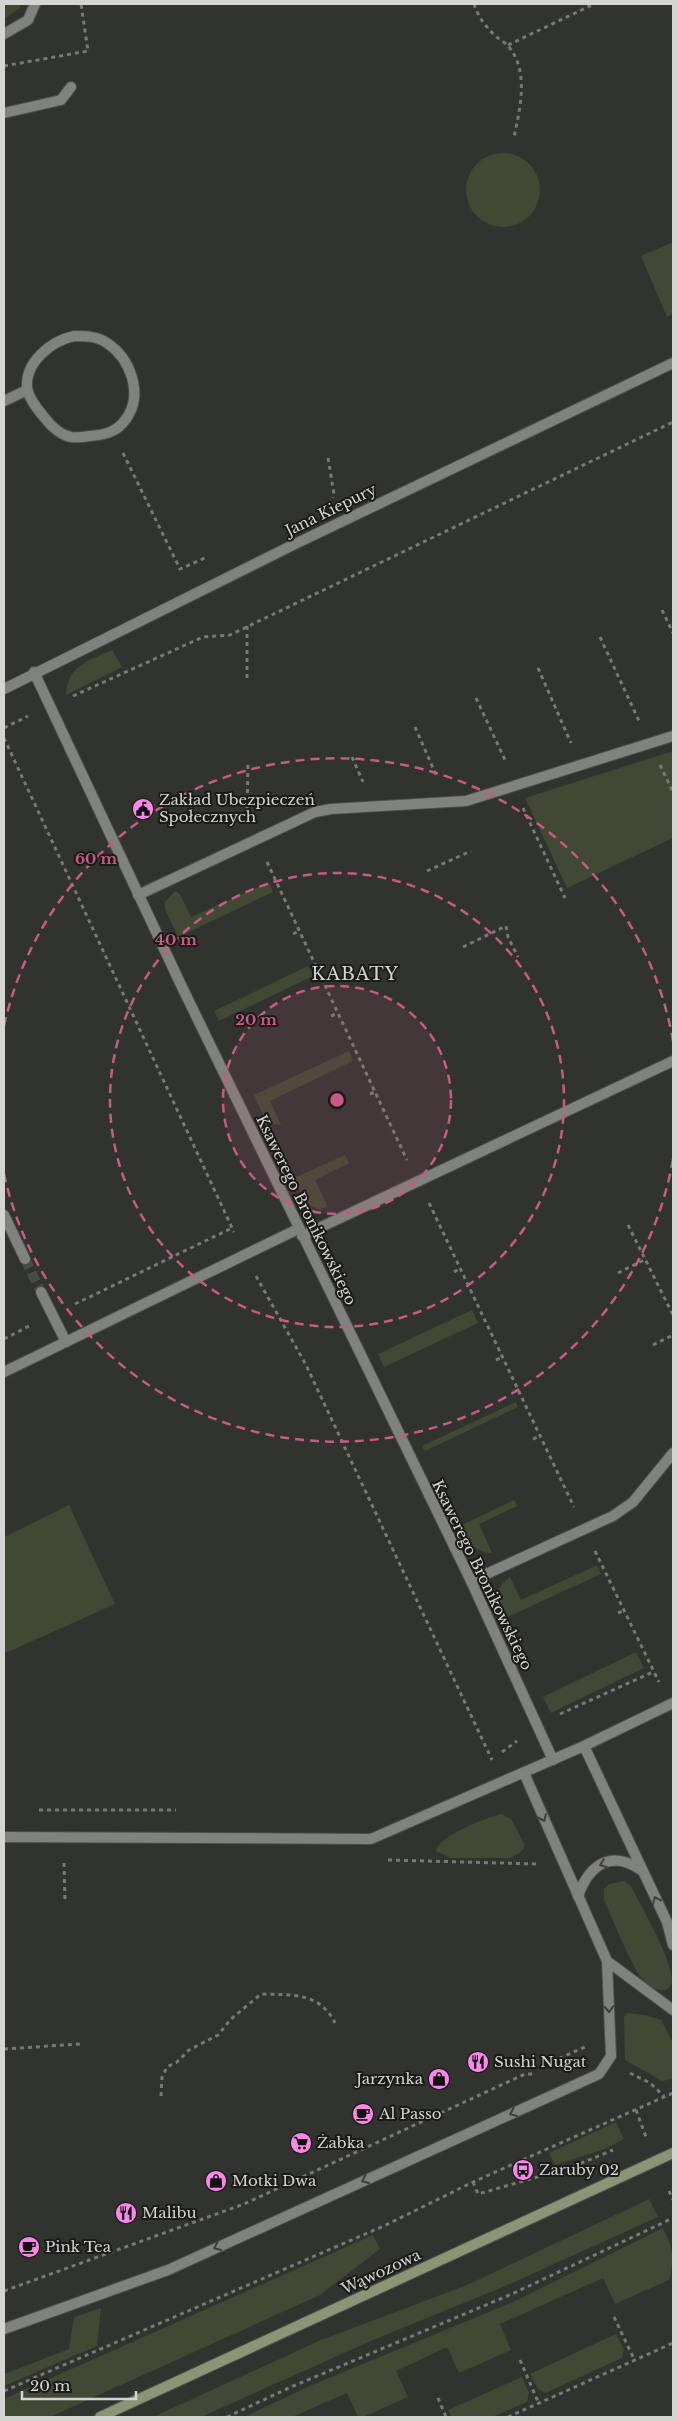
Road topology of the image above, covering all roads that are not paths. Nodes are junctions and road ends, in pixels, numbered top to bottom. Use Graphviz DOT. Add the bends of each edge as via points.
graph roads {
  1 [pos="35,4"];
  2 [pos="4,34"];
  3 [pos="71,87"];
  4 [pos="4,113"];
  5 [pos="673,363"];
  6 [pos="28,390"];
  7 [pos="4,401"];
  8 [pos="34,672"];
  9 [pos="4,689"];
  10 [pos="673,736"];
  11 [pos="138,895"];
  12 [pos="673,1061"];
  13 [pos="4,1215"];
  14 [pos="300,1232"];
  15 [pos="25,1259"];
  16 [pos="42,1292"];
  17 [pos="66,1342"];
  18 [pos="4,1372"];
  19 [pos="673,1453"];
  20 [pos="471,1581"];
  21 [pos="673,1703"];
  22 [pos="584,1746"];
  23 [pos="553,1760"];
  24 [pos="524,1773"];
  25 [pos="7,1837"];
  26 [pos="642,1870"];
  27 [pos="578,1896"];
  28 [pos="673,1945"];
  29 [pos="607,1961"];
  30 [pos="673,2010"];
  31 [pos="673,2153"];
  32 [pos="4,2329"];
  33 [pos="100,2417"];
  1 -- 2 [label="street" via="28,20"];
  3 -- 4 [label="street" via="61,100"];
  5 -- 8 [label="street, Jana Kiepury"];
  6 -- 6 [label="street" via="28,379 43,352 74,336 106,342 126,362 134,392 131,412 113,432 70,437 52,427"];
  6 -- 7 [label="street"];
  8 -- 9 [label="street, Jana Kiepury"];
  8 -- 11 [label="street, Ksawerego Bronikowskiego"];
  10 -- 11 [label="street" via="466,801 331,809 302,817"];
  11 -- 14 [label="street, Ksawerego Bronikowskiego"];
  12 -- 14 [label="street" via="418,1183"];
  13 -- 15 [label="street"];
  14 -- 17 [label="street"];
  14 -- 20 [label="street, Ksawerego Bronikowskiego"];
  16 -- 17 [label="street"];
  17 -- 18 [label="street"];
  19 -- 20 [label="street" via="633,1502 613,1516"];
  20 -- 23 [label="street, Ksawerego Bronikowskiego"];
  21 -- 22 [label="street"];
  22 -- 23 [label="street"];
  22 -- 26 [label="street"];
  23 -- 24 [label="street"];
  24 -- 25 [label="street" via="371,1839"];
  24 -- 27 [label="street, one-way"];
  26 -- 27 [label="street, one-way" via="622,1861 602,1863 586,1876"];
  28 -- 26 [label="street, one-way" via="667,1922"];
  27 -- 29 [label="street"];
  29 -- 30 [label="street"];
  29 -- 32 [label="street, one-way" via="611,2056 599,2074 168,2270"];
  31 -- 33 [label="street, Wąwozowa"];
}
